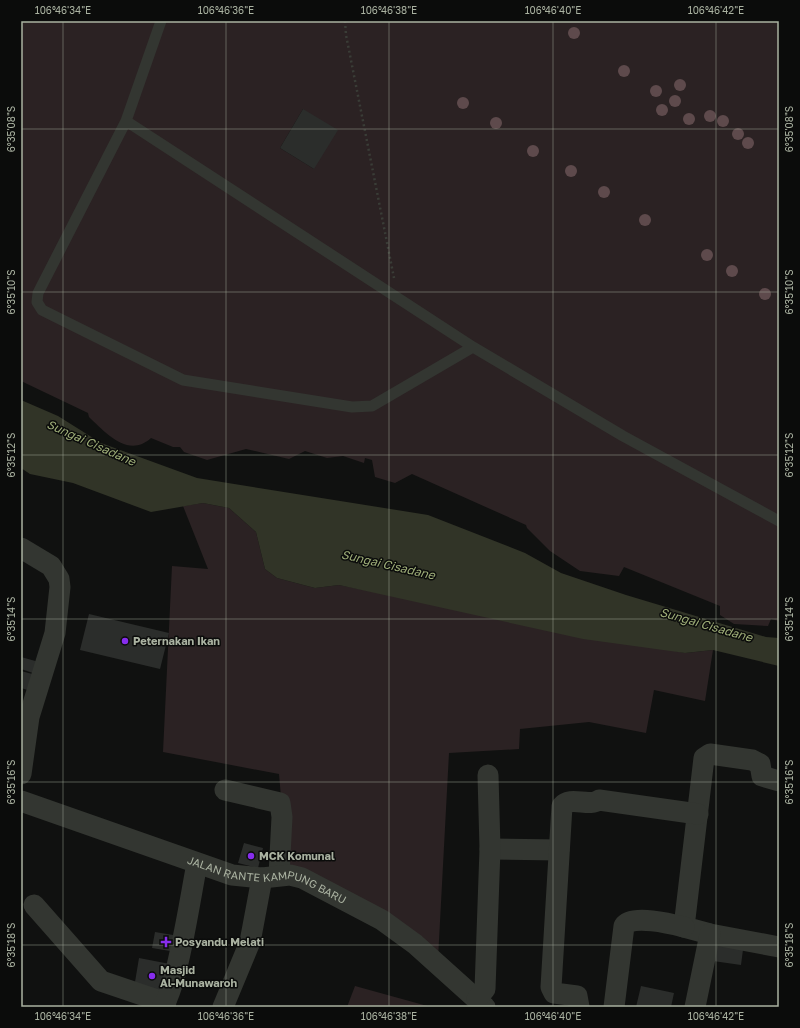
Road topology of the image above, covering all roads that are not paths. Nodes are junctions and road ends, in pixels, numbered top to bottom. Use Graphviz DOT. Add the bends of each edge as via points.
graph roads {
  1 [pos="161,21"];
  2 [pos="126,121"];
  3 [pos="473,347"];
  4 [pos="779,521"];
  5 [pos="21,548"];
  6 [pos="25,716"];
  7 [pos="21,774"];
  8 [pos="488,775"];
  9 [pos="779,781"];
  10 [pos="225,790"];
  11 [pos="21,801"];
  12 [pos="698,814"];
  13 [pos="490,849"];
  14 [pos="559,850"];
  15 [pos="197,864"];
  16 [pos="270,877"];
  17 [pos="34,905"];
  18 [pos="684,927"];
  19 [pos="710,934"];
  20 [pos="779,947"];
  21 [pos="481,1003"];
  22 [pos="164,1005"];
  23 [pos="223,1007"];
  24 [pos="579,1007"];
  25 [pos="614,1007"];
  26 [pos="695,1007"];
  1 -- 2 [label="lane"];
  2 -- 3 [label="lane"];
  2 -- 3 [label="lane" via="38,293 37,302 42,310 183,380 352,407 372,406"];
  3 -- 4 [label="lane" via="623,436"];
  5 -- 6 [label="street" via="51,566 59,579 60,587 55,633"];
  6 -- 7 [label="street"];
  8 -- 13 [label="street"];
  9 -- 12 [label="street" via="762,776 760,764 752,760 710,754 704,758"];
  10 -- 16 [label="street" via="280,803 282,817"];
  11 -- 15 [label="street, JALAN RANTE KAMPUNG BARU"];
  12 -- 14 [label="street" via="600,800 594,803 568,802 562,806"];
  12 -- 18 [label="street"];
  13 -- 14 [label="street"];
  13 -- 21 [label="street" via="484,990"];
  14 -- 24 [label="street" via="551,987 554,993 577,996"];
  15 -- 16 [label="street, JALAN RANTE KAMPUNG BARU" via="232,875"];
  15 -- 22 [label="street" via="174,981"];
  16 -- 21 [label="street, JALAN RANTE KAMPUNG BARU" via="290,875 302,878 382,920 415,944"];
  16 -- 23 [label="street" via="250,942"];
  17 -- 22 [label="street" via="101,981"];
  18 -- 19 [label="street"];
  18 -- 25 [label="street" via="654,921 626,922"];
  19 -- 20 [label="street"];
  19 -- 26 [label="street"];
}
